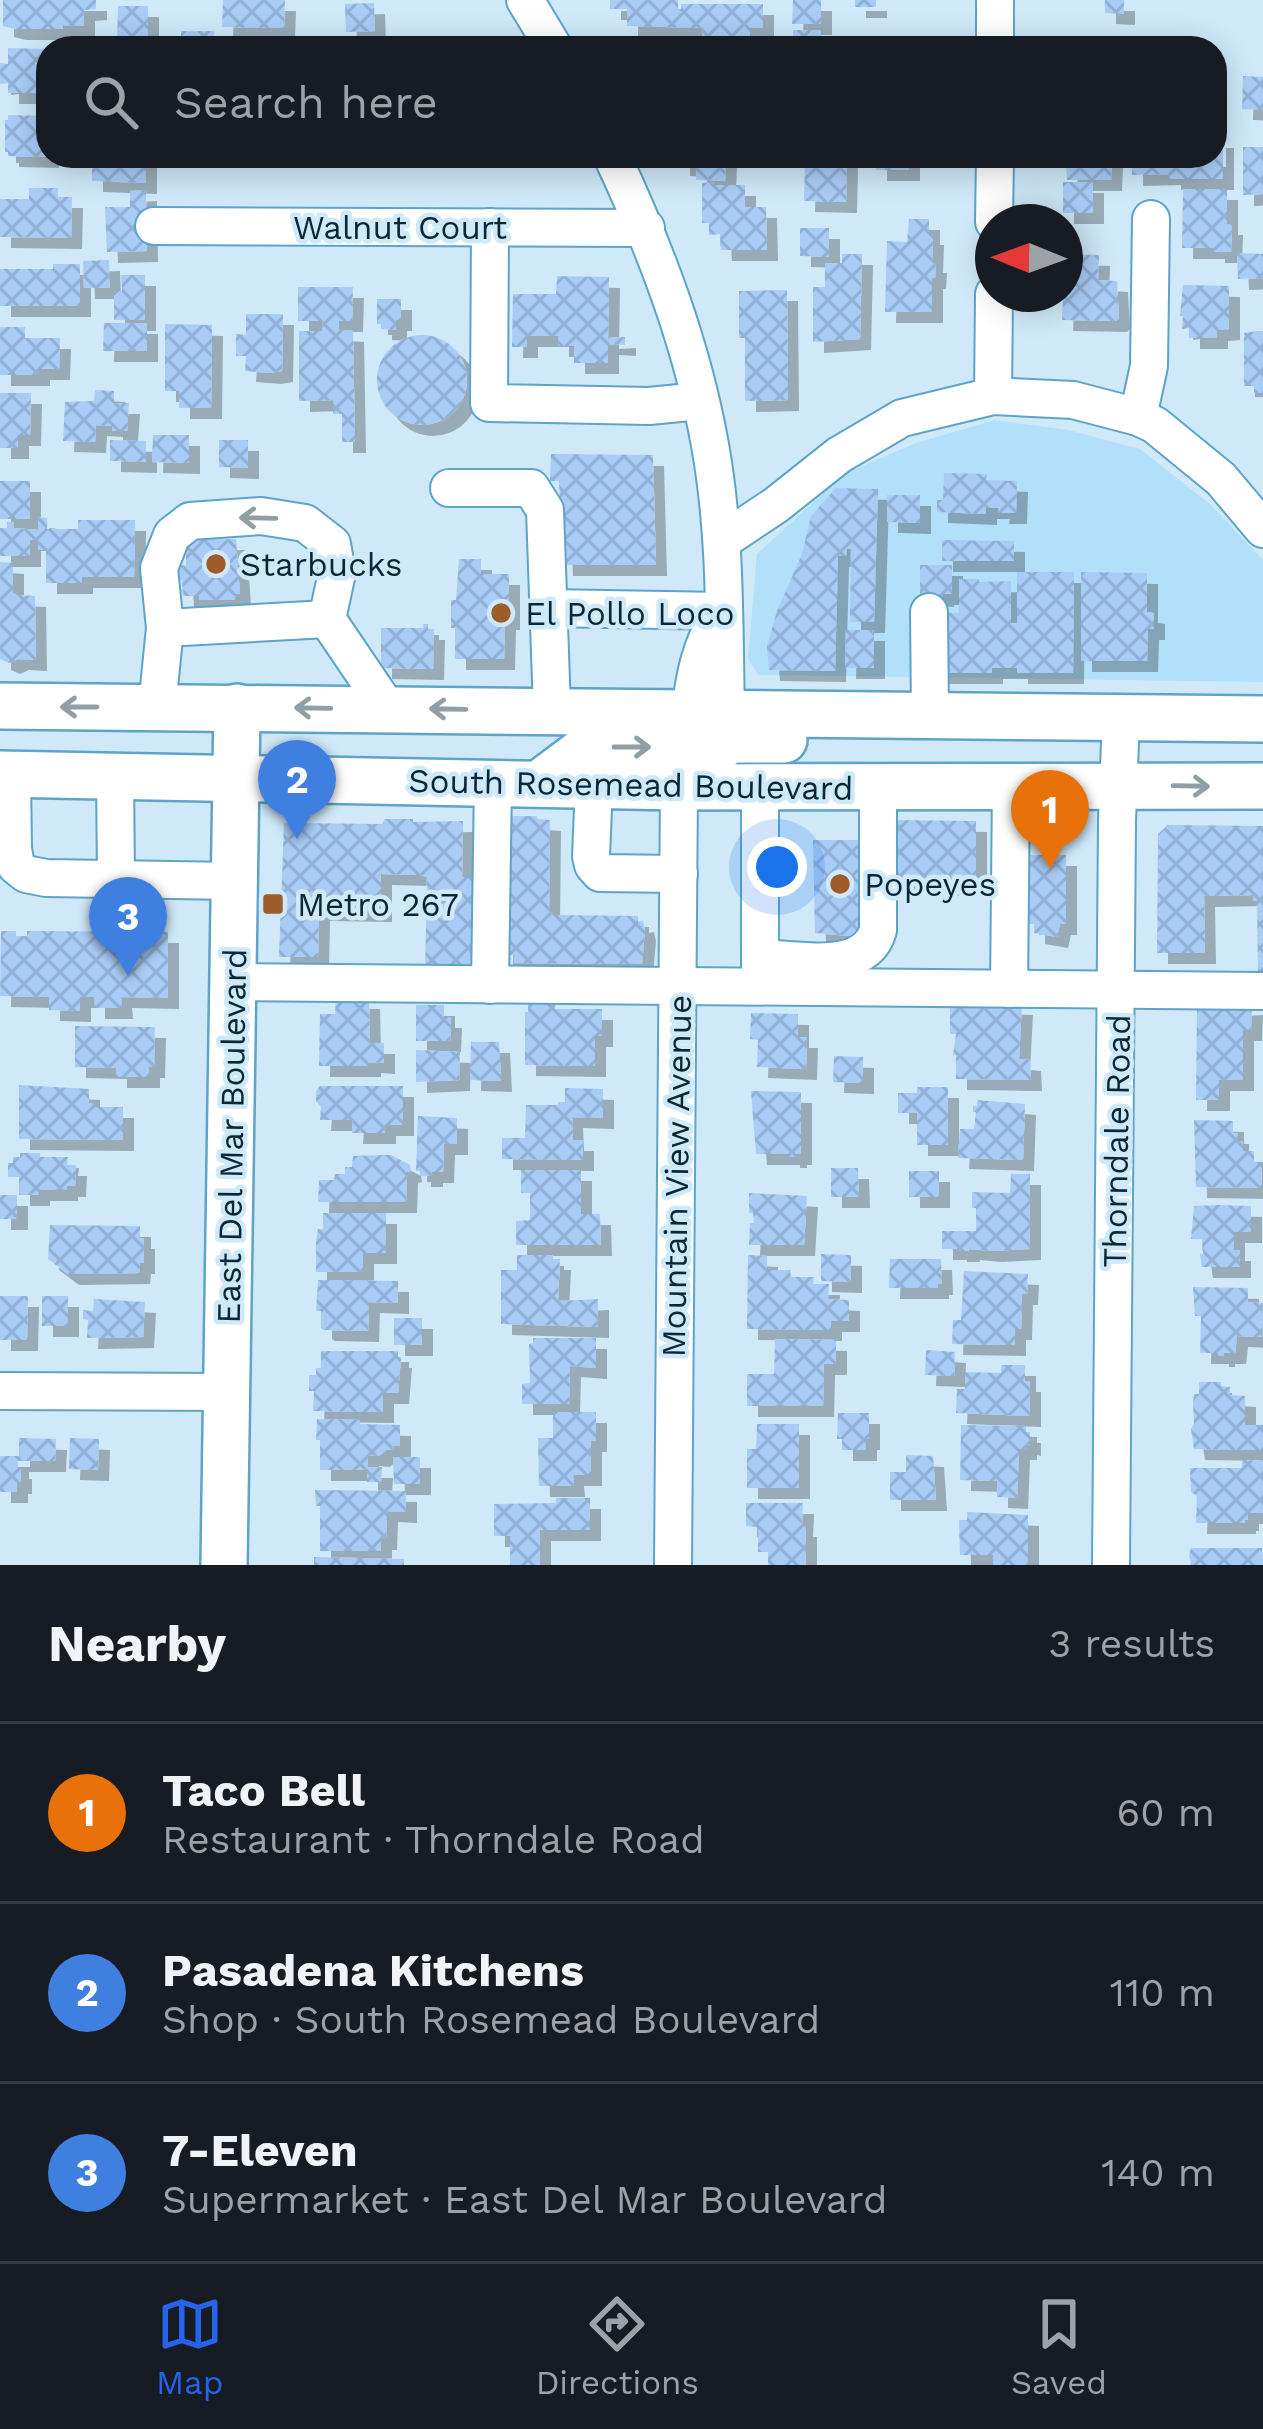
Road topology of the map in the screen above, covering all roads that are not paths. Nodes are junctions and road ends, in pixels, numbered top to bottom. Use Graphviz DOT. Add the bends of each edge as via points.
graph roads {
  1 [pos="525,0"];
  2 [pos="995,0"];
  3 [pos="547,36"];
  4 [pos="995,36"];
  5 [pos="618,168"];
  6 [pos="994,168"];
  7 [pos="994,204"];
  8 [pos="1151,219"];
  9 [pos="154,226"];
  10 [pos="490,227"];
  11 [pos="646,228"];
  12 [pos="994,312"];
  13 [pos="993,396"];
  14 [pos="700,400"];
  15 [pos="1138,418"];
  16 [pos="449,488"];
  17 [pos="1263,529"];
  18 [pos="722,541"];
  19 [pos="548,608"];
  20 [pos="724,611"];
  21 [pos="929,613"];
  22 [pos="326,619"];
  23 [pos="165,628"];
  24 [pos="0,706"];
  25 [pos="158,707"];
  26 [pos="237,707"];
  27 [pos="388,709"];
  28 [pos="552,710"];
  29 [pos="707,714"];
  30 [pos="939,714"];
  31 [pos="1036,716"];
  32 [pos="1121,716"];
  33 [pos="1263,719"];
  34 [pos="6,774"];
  35 [pos="115,776"];
  36 [pos="236,778"];
  37 [pos="493,782"];
  38 [pos="540,783"];
  39 [pos="594,784"];
  40 [pos="1012,785"];
  41 [pos="1120,785"];
  42 [pos="760,786"];
  43 [pos="1263,786"];
  44 [pos="680,787"];
  45 [pos="878,788"];
  46 [pos="679,874"];
  47 [pos="116,879"];
  48 [pos="235,881"];
  49 [pos="760,972"];
  50 [pos="235,982"];
  51 [pos="490,985"];
  52 [pos="678,987"];
  53 [pos="1009,989"];
  54 [pos="1117,990"];
  55 [pos="1263,991"];
  56 [pos="0,1390"];
  57 [pos="225,1392"];
  58 [pos="224,1565"];
  59 [pos="673,1565"];
  60 [pos="1111,1565"];
  1 -- 3 [label="street"];
  2 -- 4 [label="street"];
  5 -- 11 [label="street"];
  6 -- 7 [label="street"];
  8 -- 15 [label="street" via="1149,366"];
  9 -- 10 [label="street, Walnut Court"];
  10 -- 11 [label="street, Walnut Court"];
  10 -- 14 [label="street" via="489,403"];
  11 -- 14 [label="street"];
  12 -- 13 [label="street"];
  13 -- 15 [label="street" via="1073,400"];
  13 -- 18 [label="street" via="902,418"];
  14 -- 18 [label="street"];
  15 -- 17 [label="street" via="1221,479"];
  16 -- 19 [label="street" via="531,488 545,510"];
  18 -- 20 [label="street"];
  19 -- 20 [label="street"];
  19 -- 28 [label="street"];
  20 -- 29 [label="street" via="694,678"];
  21 -- 30 [label="street"];
  22 -- 23 [label="street"];
  22 -- 23 [label="street, one-way" via="338,573 332,544 305,523 262,516 190,521 172,535 159,568"];
  22 -- 27 [label="street"];
  23 -- 25 [label="street"];
  25 -- 24 [label="main road, one-way"];
  25 -- 26 [label="main road"];
  27 -- 26 [label="main road, one-way"];
  26 -- 36 [label="main road, East Del Mar Boulevard"];
  28 -- 27 [label="main road, one-way"];
  28 -- 29 [label="main road"];
  29 -- 30 [label="main road"];
  38 -- 29 [label="main road, one-way" via="588,747 676,747"];
  30 -- 31 [label="main road"];
  31 -- 32 [label="main road"];
  31 -- 44 [label="main road" via="983,740 729,740"];
  32 -- 33 [label="main road"];
  32 -- 41 [label="street, Thorndale Road"];
  34 -- 35 [label="main road, South Rosemead Boulevard"];
  34 -- 47 [label="street" via="16,866 46,878"];
  35 -- 36 [label="main road, South Rosemead Boulevard"];
  35 -- 47 [label="street"];
  36 -- 37 [label="main road, South Rosemead Boulevard"];
  36 -- 48 [label="main road, East Del Mar Boulevard"];
  37 -- 38 [label="main road, South Rosemead Boulevard"];
  37 -- 51 [label="street"];
  38 -- 39 [label="main road, South Rosemead Boulevard"];
  39 -- 44 [label="main road, South Rosemead Boulevard"];
  39 -- 46 [label="street" via="593,866 600,873"];
  40 -- 41 [label="main road, South Rosemead Boulevard"];
  40 -- 45 [label="main road, South Rosemead Boulevard"];
  40 -- 53 [label="street"];
  41 -- 43 [label="main road, South Rosemead Boulevard, one-way"];
  41 -- 54 [label="street, Thorndale Road"];
  42 -- 44 [label="main road, South Rosemead Boulevard"];
  42 -- 45 [label="main road, South Rosemead Boulevard"];
  42 -- 49 [label="street"];
  44 -- 46 [label="street, Mountain View Avenue"];
  45 -- 49 [label="street" via="874,944 839,960"];
  46 -- 52 [label="street, Mountain View Avenue"];
  47 -- 48 [label="street"];
  48 -- 50 [label="main road, East Del Mar Boulevard"];
  49 -- 52 [label="street"];
  49 -- 53 [label="street"];
  50 -- 51 [label="street"];
  50 -- 57 [label="main road, East Del Mar Boulevard"];
  51 -- 52 [label="street"];
  52 -- 59 [label="street, Mountain View Avenue"];
  53 -- 54 [label="street"];
  54 -- 55 [label="street"];
  54 -- 60 [label="street, Thorndale Road"];
  56 -- 57 [label="street"];
  57 -- 58 [label="main road, East Del Mar Boulevard"];
}
